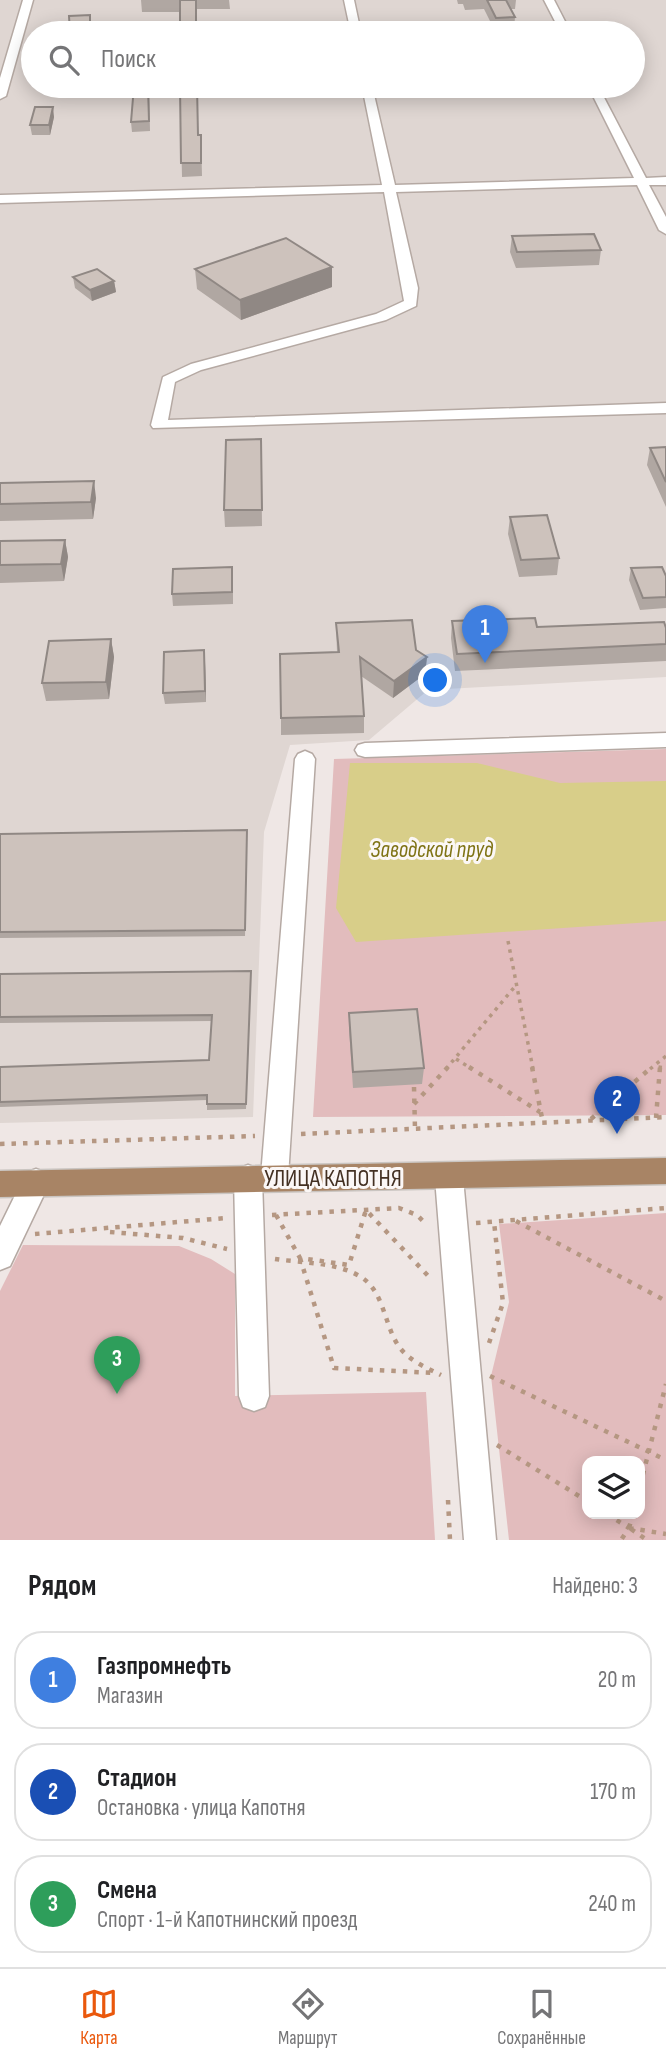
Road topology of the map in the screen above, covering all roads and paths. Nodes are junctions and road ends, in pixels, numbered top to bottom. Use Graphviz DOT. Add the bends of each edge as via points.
graph roads {
  1 [pos="27,0"];
  2 [pos="349,0"];
  3 [pos="549,0"];
  4 [pos="21,21"];
  5 [pos="21,21"];
  6 [pos="353,21"];
  7 [pos="560,21"];
  8 [pos="0,96"];
  9 [pos="370,98"];
  10 [pos="599,98"];
  11 [pos="666,181"];
  12 [pos="643,182"];
  13 [pos="389,188"];
  14 [pos="0,200"];
  15 [pos="666,230"];
  16 [pos="666,408"];
  17 [pos="666,740"];
  18 [pos="365,750"];
  19 [pos="305,759"];
  20 [pos="508,941"];
  21 [pos="517,984"];
  22 [pos="666,1056"];
  23 [pos="456,1059"];
  24 [pos="661,1061"];
  25 [pos="414,1087"];
  26 [pos="414,1104"];
  27 [pos="541,1113"];
  28 [pos="666,1117"];
  29 [pos="656,1118"];
  30 [pos="589,1121"];
  31 [pos="543,1123"];
  32 [pos="415,1129"];
  33 [pos="277,1135"];
  34 [pos="0,1144"];
  35 [pos="666,1171"];
  36 [pos="261,1178"];
  37 [pos="449,1178"];
  38 [pos="36,1182"];
  39 [pos="0,1184"];
  40 [pos="666,1208"];
  41 [pos="366,1210"];
  42 [pos="262,1215"];
  43 [pos="514,1220"];
  44 [pos="453,1225"];
  45 [pos="97,1231"];
  46 [pos="5,1246"];
  47 [pos="250,1255"];
  48 [pos="300,1258"];
  49 [pos="304,1265"];
  50 [pos="433,1281"];
  51 [pos="666,1301"];
  52 [pos="453,1375"];
  53 [pos="666,1384"];
  54 [pos="254,1396"];
  55 [pos="493,1443"];
  56 [pos="649,1451"];
  57 [pos="666,1460"];
  58 [pos="645,1467"];
  59 [pos="582,1498"];
  60 [pos="615,1519"];
  61 [pos="632,1519"];
  62 [pos="629,1528"];
  63 [pos="666,1534"];
  64 [pos="480,1540"];
  65 [pos="621,1540"];
  66 [pos="647,1540"];
  1 -- 5 [label="street"];
  2 -- 6 [label="street"];
  3 -- 7 [label="street"];
  4 -- 8 [label="street"];
  9 -- 13 [label="street"];
  10 -- 12 [label="street"];
  11 -- 12 [label="street"];
  12 -- 13 [label="street"];
  12 -- 15 [label="street"];
  13 -- 14 [label="street"];
  13 -- 16 [label="street" via="411,303 381,317 196,367 168,380 159,425"];
  17 -- 18 [label="street"];
  19 -- 33 [label="street"];
  20 -- 21 [label="path"];
  21 -- 23 [label="path"];
  21 -- 27 [label="path"];
  22 -- 24 [label="path"];
  23 -- 26 [label="path"];
  23 -- 27 [label="path"];
  24 -- 29 [label="path"];
  24 -- 30 [label="path"];
  25 -- 26 [label="path"];
  26 -- 32 [label="path"];
  27 -- 31 [label="path"];
  28 -- 29 [label="path"];
  29 -- 30 [label="path"];
  30 -- 31 [label="path"];
  31 -- 32 [label="path"];
  32 -- 33 [label="path"];
  33 -- 34 [label="path"];
  33 -- 36 [label="street"];
  35 -- 37 [label="main road, УЛИЦА КАПОТНЯ"];
  36 -- 37 [label="main road, УЛИЦА КАПОТНЯ"];
  36 -- 38 [label="main road, УЛИЦА КАПОТНЯ"];
  36 -- 42 [label="street"];
  37 -- 44 [label="street"];
  38 -- 39 [label="main road, УЛИЦА КАПОТНЯ"];
  38 -- 46 [label="street"];
  40 -- 43 [label="path"];
  41 -- 42 [label="path"];
  41 -- 44 [label="path" via="399,1208 429,1226"];
  41 -- 48 [label="path" via="349,1265"];
  41 -- 50 [label="path"];
  42 -- 45 [label="path"];
  42 -- 47 [label="street"];
  42 -- 48 [label="path"];
  43 -- 44 [label="path"];
  43 -- 51 [label="path"];
  44 -- 52 [label="street"];
  45 -- 46 [label="path"];
  45 -- 47 [label="path" via="183,1238"];
  47 -- 49 [label="path"];
  47 -- 54 [label="street"];
  48 -- 49 [label="path"];
  49 -- 52 [label="path" via="364,1279 399,1347 414,1362"];
  49 -- 52 [label="path" via="334,1368"];
  52 -- 56 [label="path" via="491,1376"];
  52 -- 64 [label="street"];
  53 -- 56 [label="path"];
  55 -- 59 [label="path"];
  56 -- 57 [label="path"];
  56 -- 58 [label="path"];
  60 -- 62 [label="path"];
  61 -- 62 [label="path"];
  62 -- 63 [label="path"];
  62 -- 65 [label="path"];
  62 -- 66 [label="path"];
}
